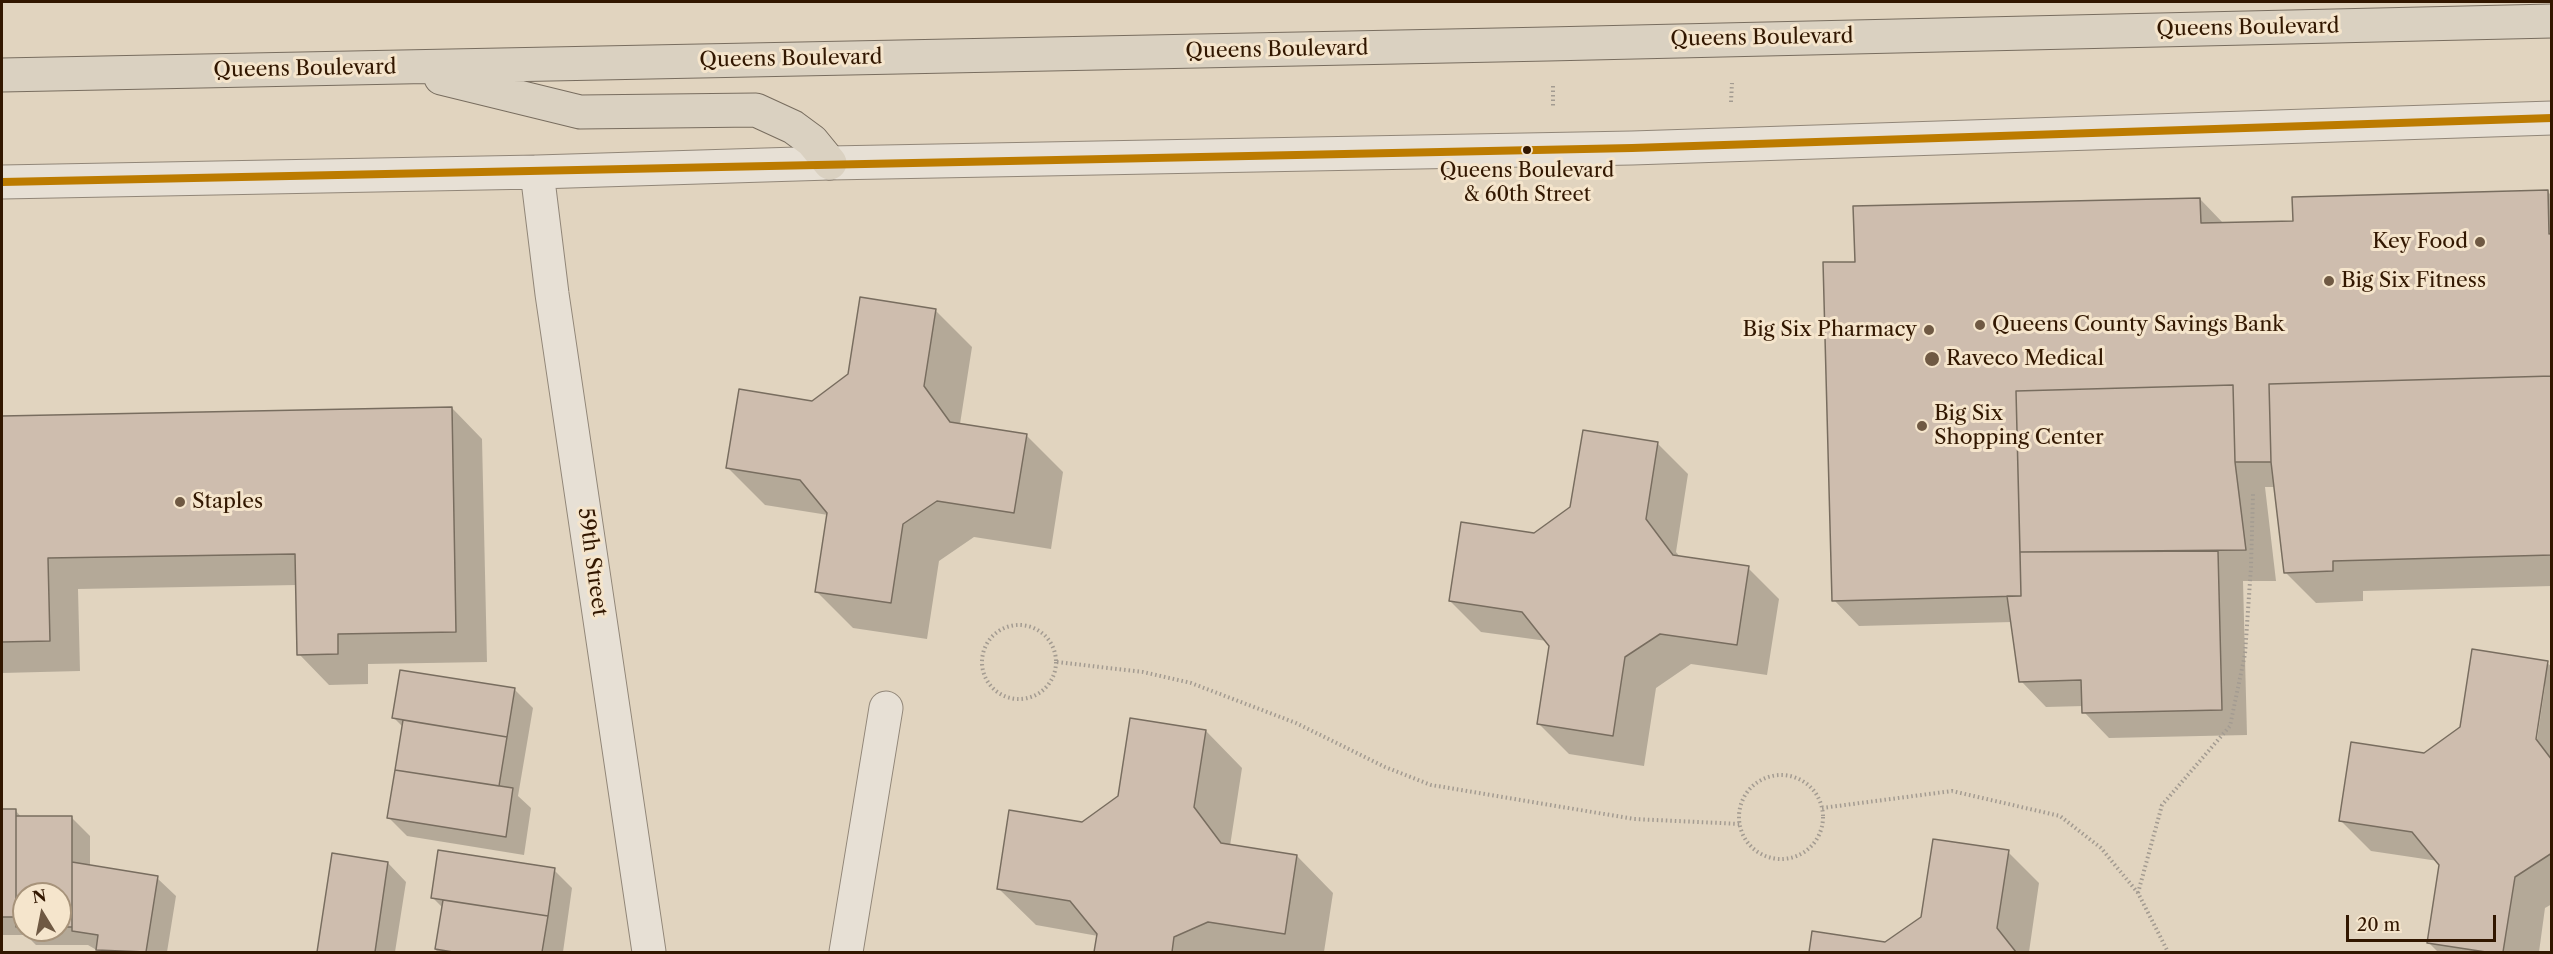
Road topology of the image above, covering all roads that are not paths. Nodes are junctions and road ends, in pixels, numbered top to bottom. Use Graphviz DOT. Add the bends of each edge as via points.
graph roads {
  1 [pos="2552,21"];
  2 [pos="399,67"];
  3 [pos="2,75"];
  4 [pos="2552,118"];
  5 [pos="830,163"];
  6 [pos="537,172"];
  7 [pos="2,182"];
  8 [pos="886,708"];
  9 [pos="649,952"];
  10 [pos="846,952"];
  1 -- 2 [label="main road, Queens Boulevard"];
  2 -- 3 [label="main road, Queens Boulevard"];
  2 -- 5 [label="main road" via="580,112 756,110 793,127 812,141"];
  4 -- 5 [label="street" via="1632,148"];
  5 -- 6 [label="street"];
  6 -- 7 [label="street"];
  6 -- 9 [label="street, 59th Street"];
  8 -- 10 [label="street"];
}
